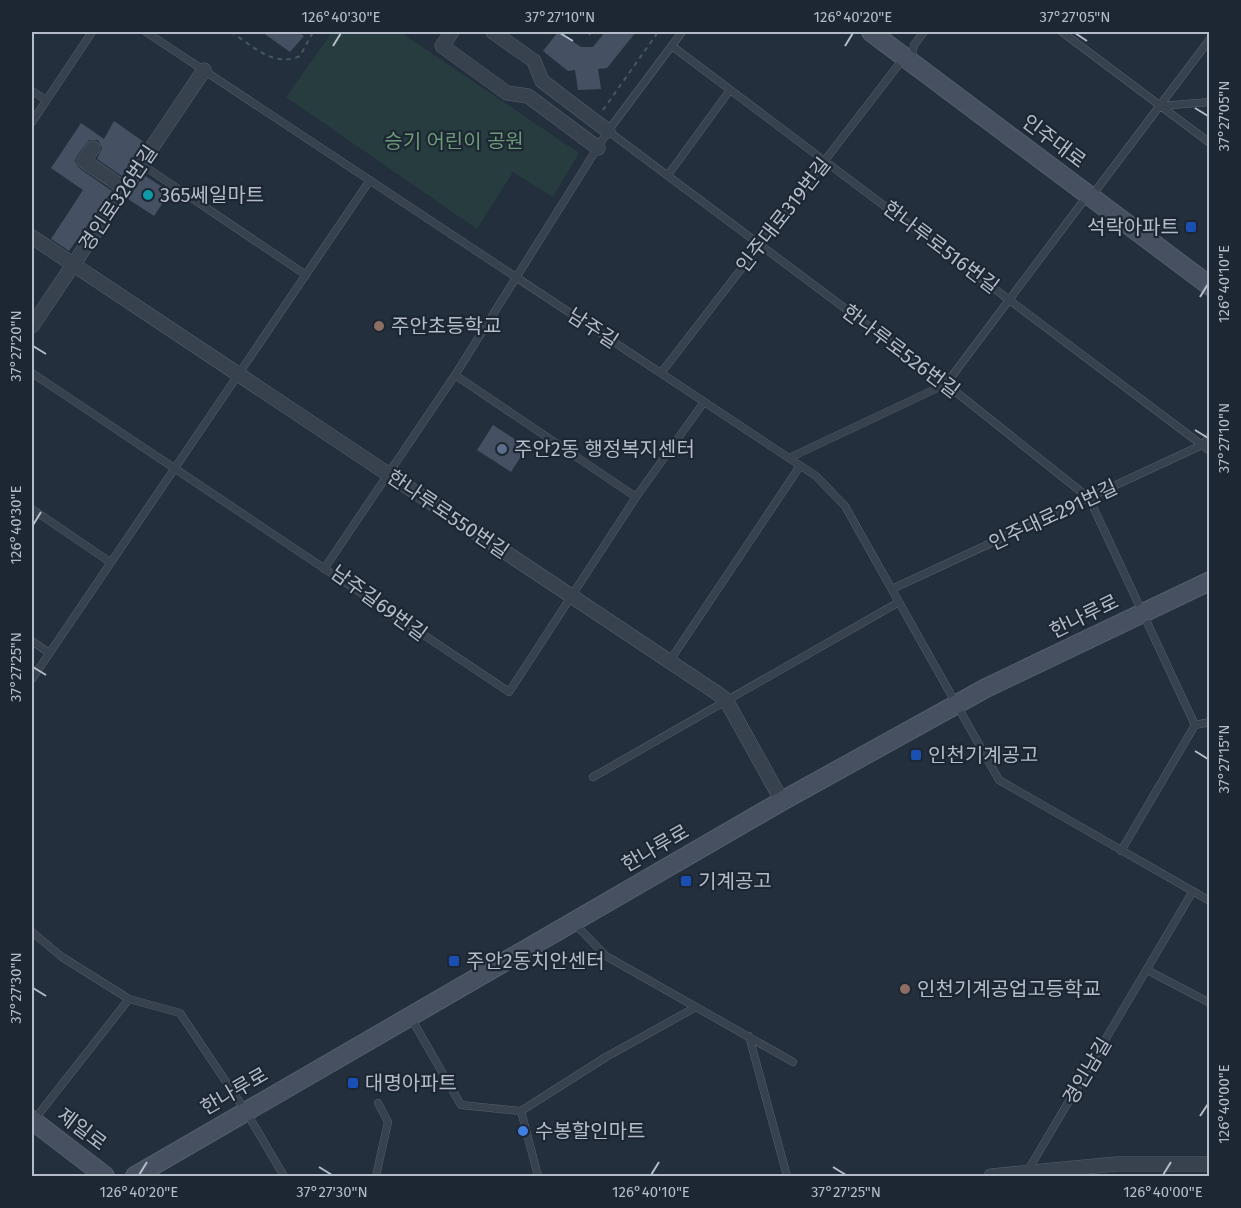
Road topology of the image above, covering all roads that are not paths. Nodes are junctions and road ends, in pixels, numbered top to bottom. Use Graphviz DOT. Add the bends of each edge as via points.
graph roads {
  1 [pos="92,32"];
  2 [pos="146,32"];
  3 [pos="452,32"];
  4 [pos="493,32"];
  5 [pos="682,32"];
  6 [pos="871,32"];
  7 [pos="924,32"];
  8 [pos="1062,32"];
  9 [pos="1209,39"];
  10 [pos="672,46"];
  11 [pos="908,59"];
  12 [pos="204,70"];
  13 [pos="730,90"];
  14 [pos="32,91"];
  15 [pos="46,100"];
  16 [pos="1209,102"];
  17 [pos="1160,106"];
  18 [pos="32,122"];
  19 [pos="608,130"];
  20 [pos="1209,143"];
  21 [pos="93,148"];
  22 [pos="598,148"];
  23 [pos="825,161"];
  24 [pos="141,164"];
  25 [pos="668,175"];
  26 [pos="370,180"];
  27 [pos="124,188"];
  28 [pos="1090,196"];
  29 [pos="32,237"];
  30 [pos="760,245"];
  31 [pos="73,265"];
  32 [pos="306,275"];
  33 [pos="518,278"];
  34 [pos="1209,286"];
  35 [pos="1010,299"];
  36 [pos="37,306"];
  37 [pos="32,326"];
  38 [pos="32,374"];
  39 [pos="661,374"];
  40 [pos="238,375"];
  41 [pos="455,375"];
  42 [pos="946,384"];
  43 [pos="704,402"];
  44 [pos="1209,436"];
  45 [pos="1202,445"];
  46 [pos="1209,451"];
  47 [pos="789,458"];
  48 [pos="800,465"];
  49 [pos="174,469"];
  50 [pos="388,474"];
  51 [pos="636,497"];
  52 [pos="1089,498"];
  53 [pos="32,509"];
  54 [pos="110,562"];
  55 [pos="324,569"];
  56 [pos="1209,581"];
  57 [pos="892,590"];
  58 [pos="571,597"];
  59 [pos="899,602"];
  60 [pos="1143,613"];
  61 [pos="32,641"];
  62 [pos="49,653"];
  63 [pos="669,662"];
  64 [pos="32,679"];
  65 [pos="726,700"];
  66 [pos="957,704"];
  67 [pos="1209,722"];
  68 [pos="1195,725"];
  69 [pos="593,777"];
  70 [pos="782,801"];
  71 [pos="1121,851"];
  72 [pos="1193,891"];
  73 [pos="1209,901"];
  74 [pos="573,922"];
  75 [pos="32,932"];
  76 [pos="1147,970"];
  77 [pos="129,999"];
  78 [pos="1209,1003"];
  79 [pos="696,1007"];
  80 [pos="410,1016"];
  81 [pos="749,1036"];
  82 [pos="793,1062"];
  83 [pos="378,1103"];
  84 [pos="245,1110"];
  85 [pos="521,1111"];
  86 [pos="33,1121"];
  87 [pos="1209,1164"];
  88 [pos="1027,1172"];
  89 [pos="105,1176"];
  90 [pos="135,1176"];
  91 [pos="284,1176"];
  92 [pos="376,1176"];
  93 [pos="538,1176"];
  94 [pos="787,1176"];
  95 [pos="991,1176"];
  1 -- 15 [label="lane"];
  2 -- 12 [label="lane, 남주길"];
  3 -- 22 [label="street" via="442,46 507,93 528,96"];
  4 -- 19 [label="street" via="534,61 542,81"];
  5 -- 10 [label="lane, 남주길69번길"];
  6 -- 11 [label="main road, 인주대로"];
  7 -- 11 [label="lane, 인주대로319번길"];
  8 -- 17 [label="lane"];
  9 -- 17 [label="lane"];
  10 -- 13 [label="lane, 한나루로516번길"];
  10 -- 19 [label="lane, 남주길69번길"];
  11 -- 23 [label="lane, 인주대로319번길"];
  11 -- 28 [label="main road, 인주대로"];
  12 -- 24 [label="street, 경인로326번길"];
  12 -- 26 [label="lane, 남주길"];
  13 -- 23 [label="lane, 한나루로516번길"];
  13 -- 25 [label="lane"];
  14 -- 15 [label="lane"];
  15 -- 18 [label="lane"];
  16 -- 17 [label="lane"];
  17 -- 20 [label="lane"];
  17 -- 28 [label="lane"];
  19 -- 22 [label="lane, 남주길69번길"];
  19 -- 25 [label="lane, 한나루로526번길"];
  21 -- 27 [label="street" via="84,161"];
  22 -- 33 [label="lane, 남주길69번길"];
  23 -- 30 [label="lane, 인주대로319번길"];
  23 -- 35 [label="lane, 한나루로516번길"];
  24 -- 27 [label="street, 경인로326번길"];
  24 -- 32 [label="lane"];
  25 -- 30 [label="lane, 한나루로526번길"];
  26 -- 32 [label="lane"];
  26 -- 33 [label="lane, 남주길"];
  27 -- 31 [label="street, 경인로326번길"];
  28 -- 34 [label="main road, 인주대로"];
  28 -- 35 [label="lane"];
  29 -- 31 [label="street, 한나루로550번길"];
  30 -- 39 [label="lane, 인주대로319번길"];
  30 -- 42 [label="lane, 한나루로526번길"];
  31 -- 36 [label="street, 경인로326번길"];
  31 -- 40 [label="street, 한나루로550번길"];
  32 -- 40 [label="lane"];
  33 -- 39 [label="lane, 남주길"];
  33 -- 41 [label="lane, 남주길69번길"];
  35 -- 42 [label="lane"];
  35 -- 45 [label="lane, 한나루로516번길"];
  36 -- 37 [label="street, 경인로326번길"];
  38 -- 49 [label="lane"];
  39 -- 43 [label="lane, 남주길"];
  40 -- 49 [label="lane"];
  40 -- 50 [label="street, 한나루로550번길"];
  41 -- 50 [label="lane, 남주길69번길"];
  41 -- 51 [label="lane"];
  42 -- 47 [label="lane"];
  42 -- 52 [label="lane, 한나루로526번길"];
  43 -- 47 [label="lane, 남주길"];
  43 -- 51 [label="lane"];
  44 -- 45 [label="lane, 인주대로291번길"];
  45 -- 46 [label="lane, 한나루로516번길"];
  45 -- 52 [label="lane, 인주대로291번길"];
  47 -- 48 [label="lane, 남주길"];
  48 -- 57 [label="lane, 남주길" via="832,489 845,506"];
  48 -- 63 [label="lane"];
  49 -- 54 [label="lane"];
  49 -- 55 [label="lane"];
  50 -- 55 [label="lane, 남주길69번길"];
  50 -- 58 [label="street, 한나루로550번길"];
  51 -- 58 [label="lane"];
  52 -- 57 [label="lane, 인주대로291번길"];
  52 -- 60 [label="lane, 한나루로526번길"];
  53 -- 54 [label="lane"];
  54 -- 62 [label="lane"];
  55 -- 58 [label="lane, 남주길69번길" via="509,692"];
  56 -- 60 [label="main road, 한나루로"];
  57 -- 59 [label="lane, 남주길"];
  58 -- 63 [label="street, 한나루로550번길"];
  59 -- 65 [label="lane"];
  59 -- 66 [label="lane, 남주길"];
  60 -- 66 [label="main road, 한나루로"];
  60 -- 68 [label="lane, 한나루로526번길"];
  61 -- 62 [label="lane"];
  62 -- 64 [label="lane"];
  63 -- 65 [label="street, 한나루로550번길"];
  65 -- 69 [label="lane"];
  65 -- 70 [label="street, 한나루로550번길"];
  66 -- 70 [label="main road, 한나루로"];
  66 -- 71 [label="lane, 남주길" via="999,780"];
  67 -- 68 [label="lane"];
  68 -- 71 [label="lane"];
  70 -- 74 [label="main road, 한나루로"];
  71 -- 72 [label="lane, 남주길"];
  72 -- 73 [label="lane, 남주길"];
  72 -- 76 [label="lane, 경인남길"];
  74 -- 79 [label="lane" via="606,957"];
  74 -- 80 [label="main road, 한나루로"];
  75 -- 77 [label="lane" via="62,957"];
  76 -- 78 [label="lane"];
  76 -- 88 [label="lane, 경인남길"];
  77 -- 84 [label="lane" via="180,1013"];
  77 -- 86 [label="lane"];
  79 -- 81 [label="lane"];
  79 -- 85 [label="lane"];
  80 -- 84 [label="main road, 한나루로"];
  80 -- 85 [label="lane" via="461,1105"];
  81 -- 82 [label="lane"];
  81 -- 94 [label="lane"];
  83 -- 92 [label="lane" via="388,1122"];
  84 -- 90 [label="main road, 한나루로"];
  84 -- 91 [label="lane"];
  85 -- 93 [label="lane"];
  86 -- 89 [label="main road, 제일로"];
  87 -- 88 [label="street" via="1116,1164"];
  88 -- 95 [label="street"];
}
